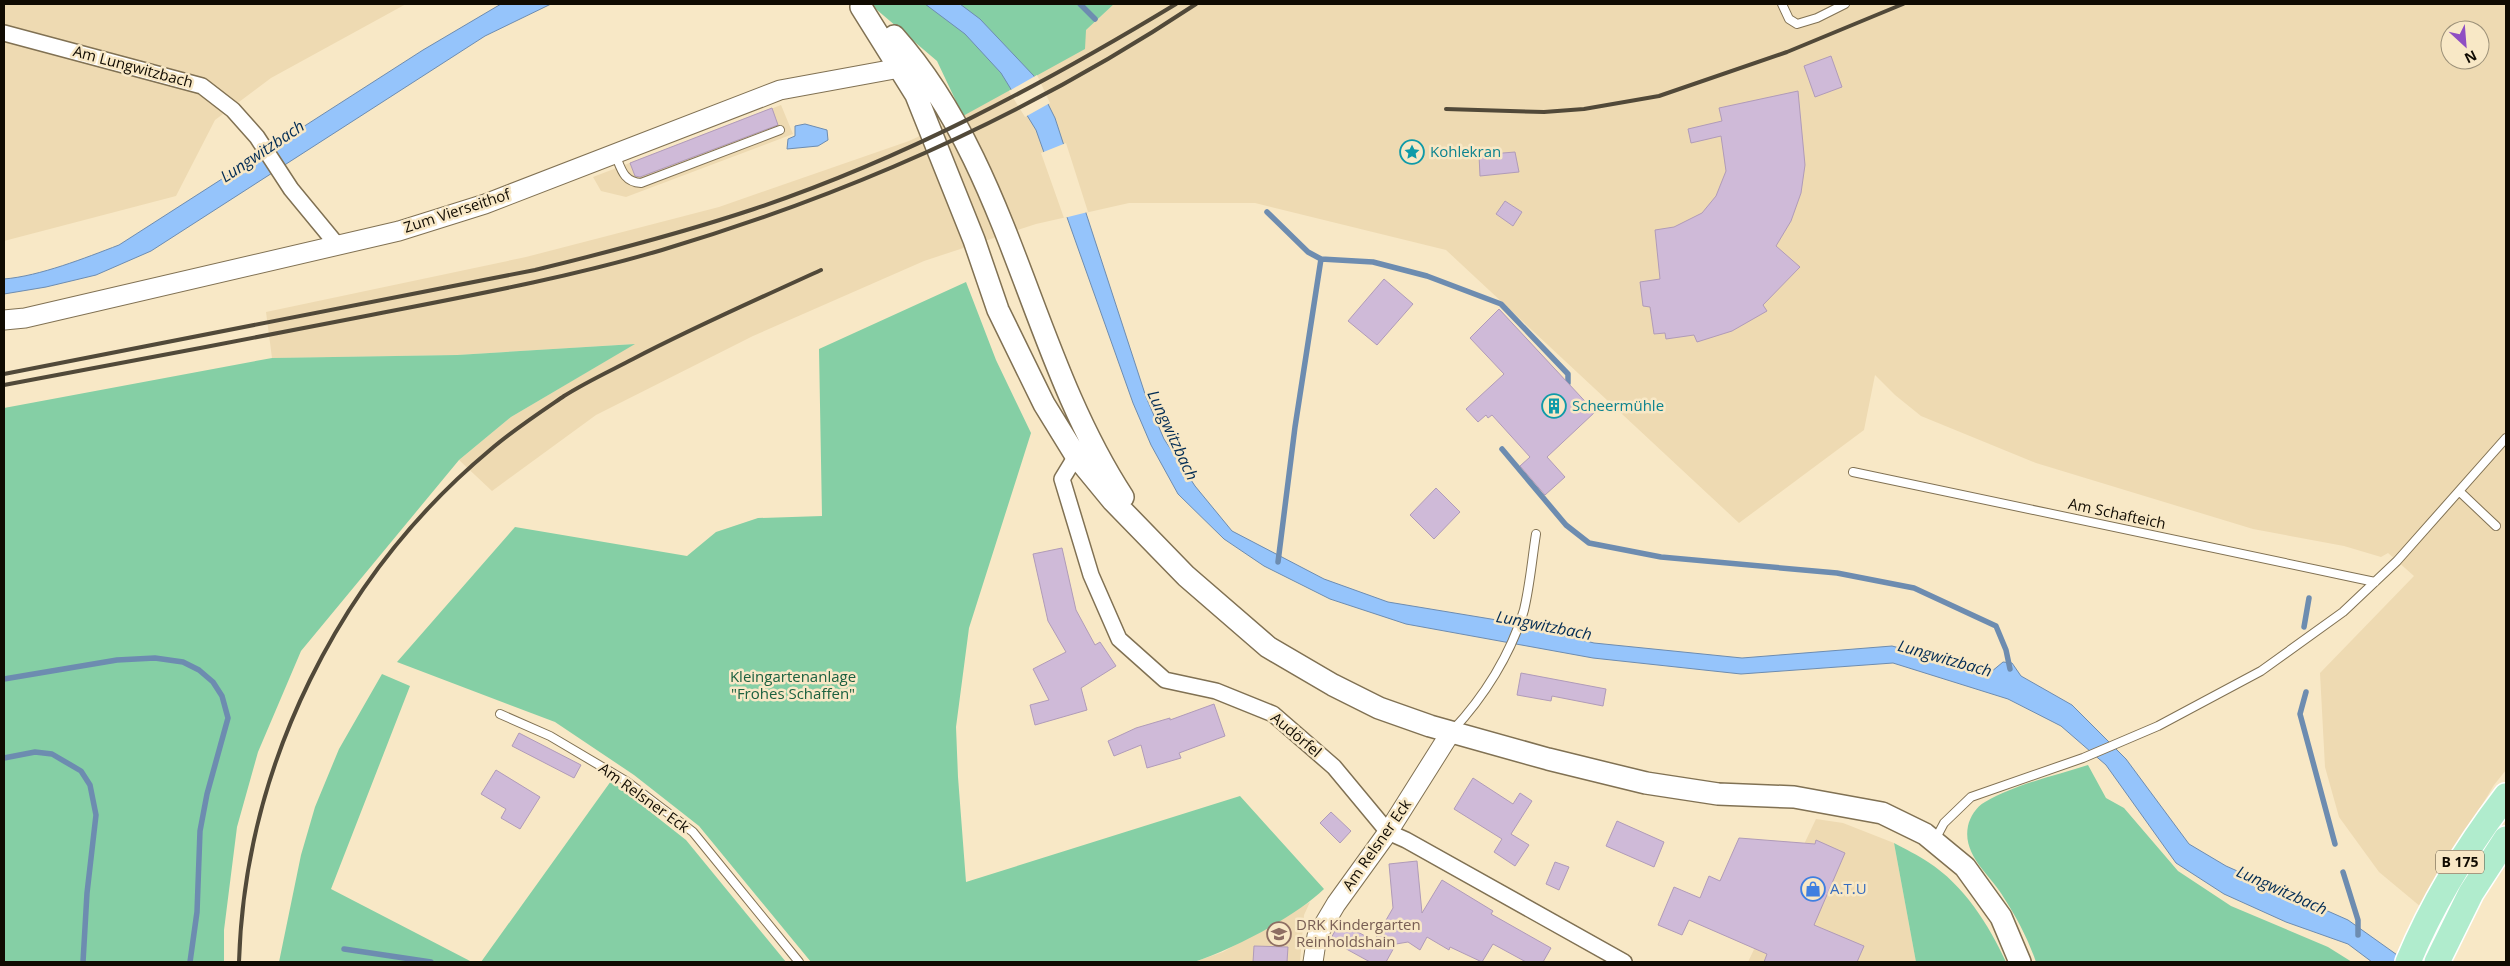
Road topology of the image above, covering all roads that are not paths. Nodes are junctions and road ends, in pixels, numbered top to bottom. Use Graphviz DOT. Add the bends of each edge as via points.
graph roads {
  1 [pos="1782,4"];
  2 [pos="1845,4"];
  3 [pos="858,6"];
  4 [pos="4,33"];
  5 [pos="907,65"];
  6 [pos="780,130"];
  7 [pos="615,154"];
  8 [pos="338,246"];
  9 [pos="4,320"];
  10 [pos="2506,438"];
  11 [pos="1076,456"];
  12 [pos="1853,472"];
  13 [pos="2459,491"];
  14 [pos="2496,526"];
  15 [pos="1536,534"];
  16 [pos="1154,543"];
  17 [pos="2375,582"];
  18 [pos="500,714"];
  19 [pos="1451,732"];
  20 [pos="2506,796"];
  21 [pos="1388,832"];
  22 [pos="2506,839"];
  23 [pos="1934,842"];
  24 [pos="2441,953"];
  25 [pos="799,962"];
  26 [pos="1313,962"];
  27 [pos="1624,962"];
  28 [pos="2020,962"];
  29 [pos="2408,962"];
  1 -- 2 [label="lane" via="1789,18 1797,24"];
  3 -- 5 [label="main road" via="895,37"];
  4 -- 8 [label="street, Am Lungwitzbach" via="202,86 233,110 257,137 291,190"];
  5 -- 7 [label="street, Zum Vierseithof" via="780,90"];
  5 -- 11 [label="main road" via="998,310 1044,404"];
  5 -- 16 [label="main road" via="967,145 1019,266 1070,398 1118,489"];
  6 -- 7 [label="lane" via="641,183 632,183 623,175"];
  7 -- 8 [label="street, Zum Vierseithof" via="485,204"];
  8 -- 9 [label="street, Zum Vierseithof" via="25,318"];
  10 -- 13 [label="lane"];
  11 -- 16 [label="main road"];
  11 -- 21 [label="street, Audörfel" via="1062,479 1091,575 1120,640 1164,680 1216,691 1273,714 1334,767"];
  12 -- 17 [label="lane, Am Schafteich"];
  13 -- 14 [label="lane"];
  13 -- 17 [label="lane"];
  15 -- 19 [label="lane" via="1524,609 1504,659 1469,713"];
  16 -- 19 [label="main road" via="1186,576 1268,647 1380,708"];
  17 -- 23 [label="lane" via="2343,612 2261,671 2158,726 2083,758 1971,797 1944,823"];
  18 -- 25 [label="lane, Am Relsner Eck" via="550,736 626,781 693,832"];
  19 -- 21 [label="street, Am Relsner Eck"];
  19 -- 23 [label="main road" via="1646,783 1718,794 1794,797 1882,813 1925,834"];
  20 -- 29 [label="main road, B 175" via="2450,878"];
  21 -- 26 [label="street, Am Relsner Eck" via="1317,936"];
  21 -- 27 [label="street, Audörfel"];
  22 -- 24 [label="main road, B 175" via="2471,893"];
  23 -- 28 [label="main road" via="1964,867 2001,917"];
}
